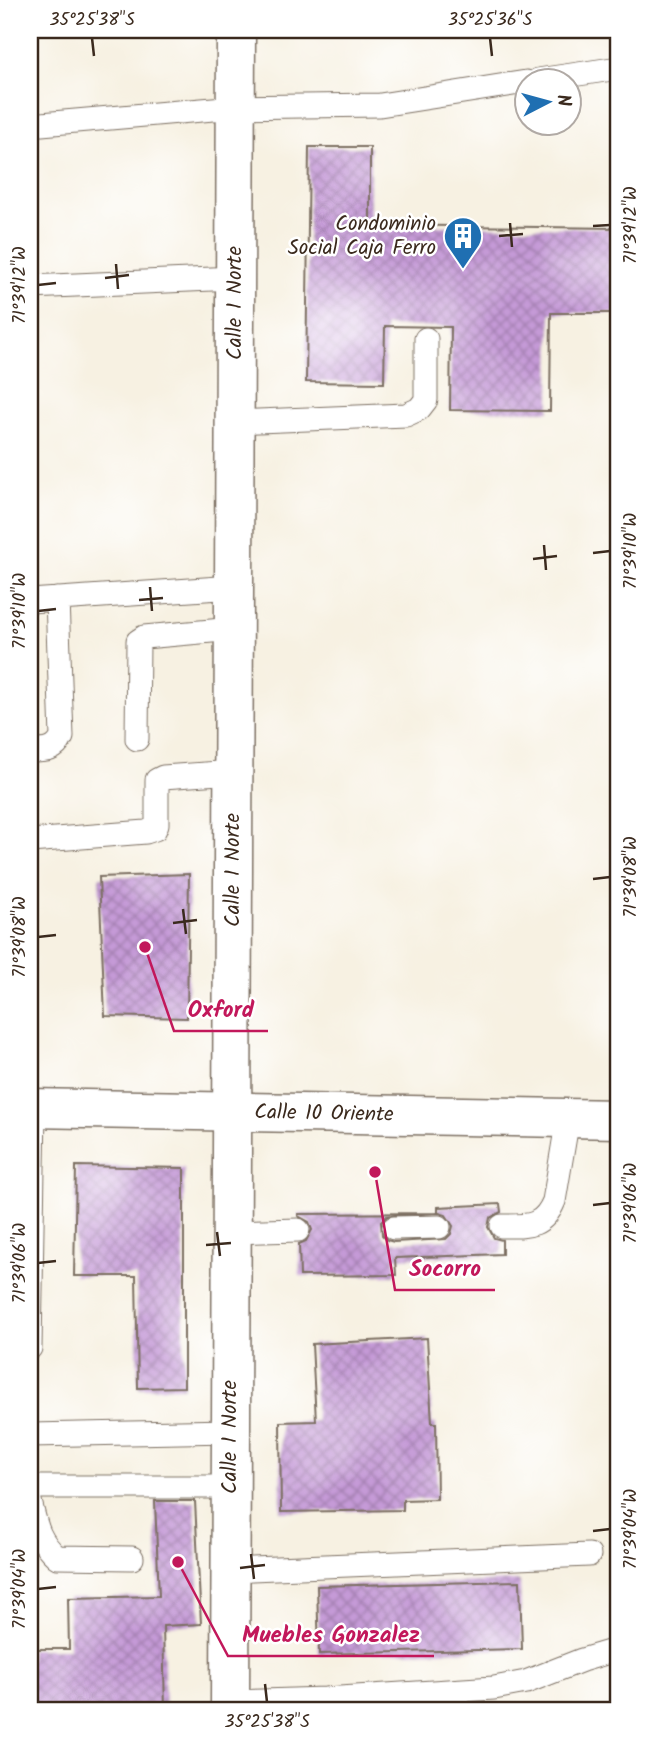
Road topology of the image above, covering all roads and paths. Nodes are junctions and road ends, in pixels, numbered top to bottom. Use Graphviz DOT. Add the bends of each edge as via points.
graph roads {
  1 [pos="236,30"];
  2 [pos="619,68"];
  3 [pos="582,73"];
  4 [pos="512,84"];
  5 [pos="236,107"];
  6 [pos="30,125"];
  7 [pos="235,278"];
  8 [pos="30,287"];
  9 [pos="426,339"];
  10 [pos="235,422"];
  11 [pos="234,587"];
  12 [pos="57,599"];
  13 [pos="30,601"];
  14 [pos="234,629"];
  15 [pos="137,739"];
  16 [pos="30,751"];
  17 [pos="233,772"];
  18 [pos="30,841"];
  19 [pos="32,1108"];
  20 [pos="232,1112"];
  21 [pos="568,1118"];
  22 [pos="619,1119"];
  23 [pos="502,1226"];
  24 [pos="439,1227"];
  25 [pos="394,1228"];
  26 [pos="298,1230"];
  27 [pos="232,1232"];
  28 [pos="30,1348"];
  29 [pos="230,1431"];
  30 [pos="30,1435"];
  31 [pos="30,1487"];
  32 [pos="230,1488"];
  33 [pos="30,1501"];
  34 [pos="589,1555"];
  35 [pos="132,1558"];
  36 [pos="230,1570"];
  37 [pos="619,1649"];
  38 [pos="230,1706"];
  1 -- 5 [label="main road, Calle 1 Norte"];
  2 -- 3 [label="lane"];
  4 -- 5 [label="lane" via="380,105"];
  5 -- 6 [label="lane"];
  5 -- 7 [label="main road, Calle 1 Norte"];
  7 -- 8 [label="lane"];
  7 -- 10 [label="main road, Calle 1 Norte"];
  9 -- 10 [label="lane" via="426,400 406,415"];
  10 -- 11 [label="main road, Calle 1 Norte"];
  11 -- 12 [label="lane"];
  11 -- 14 [label="main road, Calle 1 Norte"];
  12 -- 13 [label="lane"];
  12 -- 16 [label="lane" via="62,737 58,747 49,751"];
  14 -- 15 [label="lane" via="138,641"];
  14 -- 17 [label="main road, Calle 1 Norte"];
  17 -- 18 [label="lane" via="157,780 155,829"];
  17 -- 20 [label="main road, Calle 1 Norte"];
  19 -- 20 [label="main road, Calle 10 Oriente"];
  19 -- 28 [label="lane"];
  20 -- 21 [label="main road, Calle 10 Oriente"];
  20 -- 27 [label="main road, Calle 1 Norte"];
  21 -- 22 [label="main road, Calle 10 Oriente"];
  21 -- 23 [label="lane" via="548,1214 531,1226"];
  24 -- 25 [label="lane"];
  26 -- 27 [label="lane"];
  27 -- 29 [label="main road, Calle 1 Norte"];
  29 -- 30 [label="lane"];
  29 -- 32 [label="main road, Calle 1 Norte"];
  31 -- 32 [label="lane"];
  32 -- 36 [label="main road, Calle 1 Norte"];
  33 -- 35 [label="lane" via="44,1546 57,1557"];
  34 -- 36 [label="lane"];
  36 -- 38 [label="main road, Calle 1 Norte"];
  37 -- 38 [label="lane" via="526,1682 494,1688"];
}
